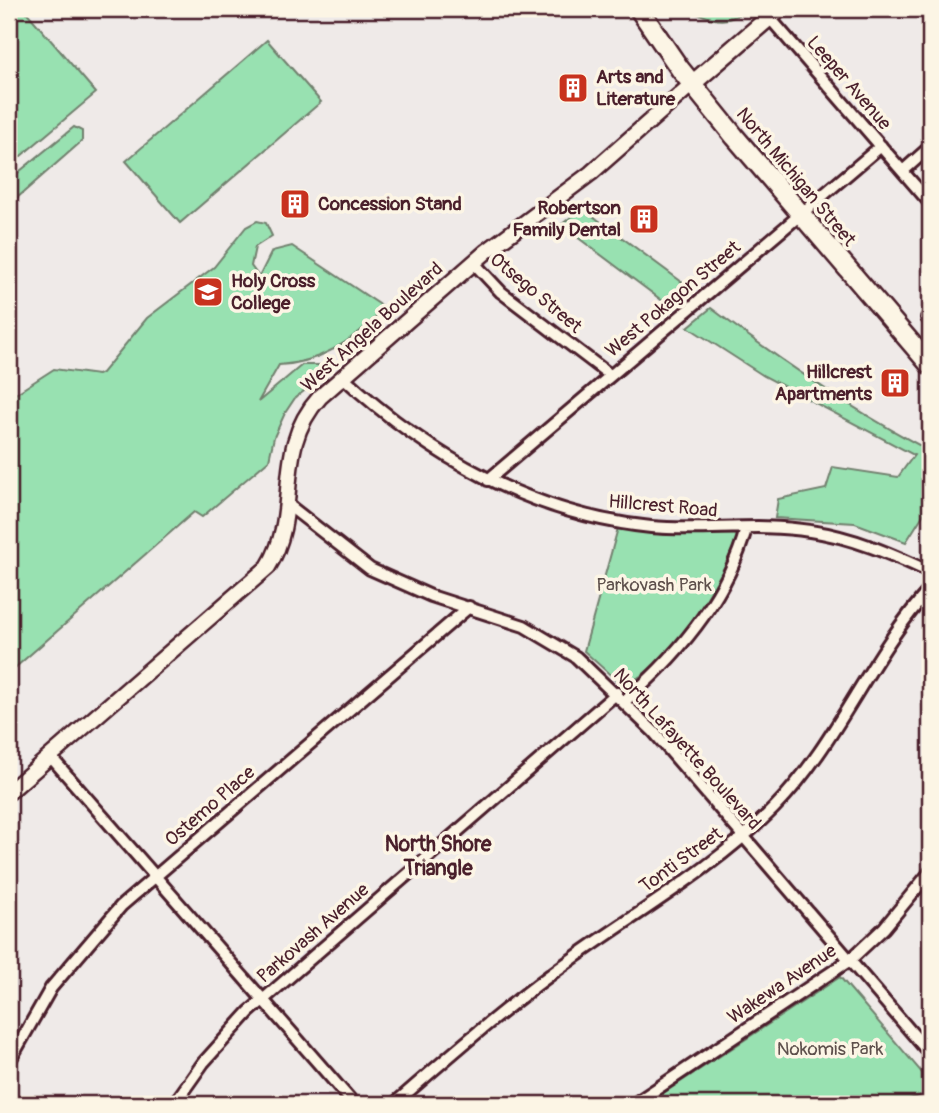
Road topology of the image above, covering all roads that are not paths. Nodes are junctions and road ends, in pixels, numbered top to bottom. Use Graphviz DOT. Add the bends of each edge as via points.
graph roads {
  1 [pos="639,9"];
  2 [pos="774,13"];
  3 [pos="692,84"];
  4 [pos="881,146"];
  5 [pos="930,147"];
  6 [pos="903,171"];
  7 [pos="930,203"];
  8 [pos="801,215"];
  9 [pos="473,262"];
  10 [pos="930,365"];
  11 [pos="610,375"];
  12 [pos="342,376"];
  13 [pos="488,480"];
  14 [pos="286,504"];
  15 [pos="746,529"];
  16 [pos="930,572"];
  17 [pos="930,589"];
  18 [pos="469,607"];
  19 [pos="621,697"];
  20 [pos="50,756"];
  21 [pos="9,792"];
  22 [pos="743,836"];
  23 [pos="930,872"];
  24 [pos="155,877"];
  25 [pos="850,960"];
  26 [pos="263,999"];
  27 [pos="930,1054"];
  28 [pos="9,1062"];
  29 [pos="174,1104"];
  30 [pos="354,1104"];
  31 [pos="394,1104"];
  32 [pos="634,1104"];
  1 -- 3 [label="main road, North Michigan Street"];
  2 -- 3 [label="main road"];
  2 -- 4 [label="street, Leeper Avenue"];
  3 -- 8 [label="main road, North Michigan Street"];
  3 -- 9 [label="street, West Angela Boulevard" via="591,173"];
  4 -- 6 [label="street, Leeper Avenue"];
  4 -- 8 [label="street, West Pokagon Street"];
  5 -- 6 [label="street"];
  6 -- 7 [label="street, Leeper Avenue"];
  8 -- 10 [label="main road, North Michigan Street"];
  8 -- 11 [label="street, West Pokagon Street"];
  9 -- 11 [label="street, Otsego Street" via="501,292"];
  9 -- 12 [label="street, West Angela Boulevard"];
  11 -- 13 [label="street, West Pokagon Street"];
  12 -- 13 [label="street, Hillcrest Road" via="430,446"];
  12 -- 14 [label="street, West Angela Boulevard" via="301,423 291,450"];
  13 -- 15 [label="street, Hillcrest Road" via="539,501 621,523"];
  14 -- 18 [label="street, North Lafayette Boulevard" via="370,569 424,594"];
  14 -- 20 [label="street, West Angela Boulevard" via="279,549 262,574"];
  15 -- 16 [label="street, Hillcrest Road" via="808,530 851,539"];
  15 -- 19 [label="street, Parkovash Avenue" via="737,556 701,620 659,672"];
  17 -- 22 [label="street, Tonti Street" via="887,643 830,740 803,776"];
  18 -- 19 [label="street, North Lafayette Boulevard" via="549,640"];
  18 -- 24 [label="street, Ostemo Place"];
  19 -- 22 [label="street, North Lafayette Boulevard"];
  19 -- 26 [label="street, Parkovash Avenue"];
  20 -- 21 [label="street, West Angela Boulevard"];
  20 -- 24 [label="street"];
  22 -- 25 [label="street, North Lafayette Boulevard"];
  22 -- 31 [label="street, Tonti Street" via="512,1003"];
  23 -- 25 [label="street, Wakewa Avenue" via="884,928"];
  24 -- 26 [label="street"];
  24 -- 28 [label="street, Ostemo Place" via="102,926 66,968"];
  25 -- 27 [label="street, North Lafayette Boulevard"];
  25 -- 32 [label="street, Wakewa Avenue"];
  26 -- 29 [label="street, Parkovash Avenue" via="224,1038"];
  26 -- 30 [label="street"];
}
